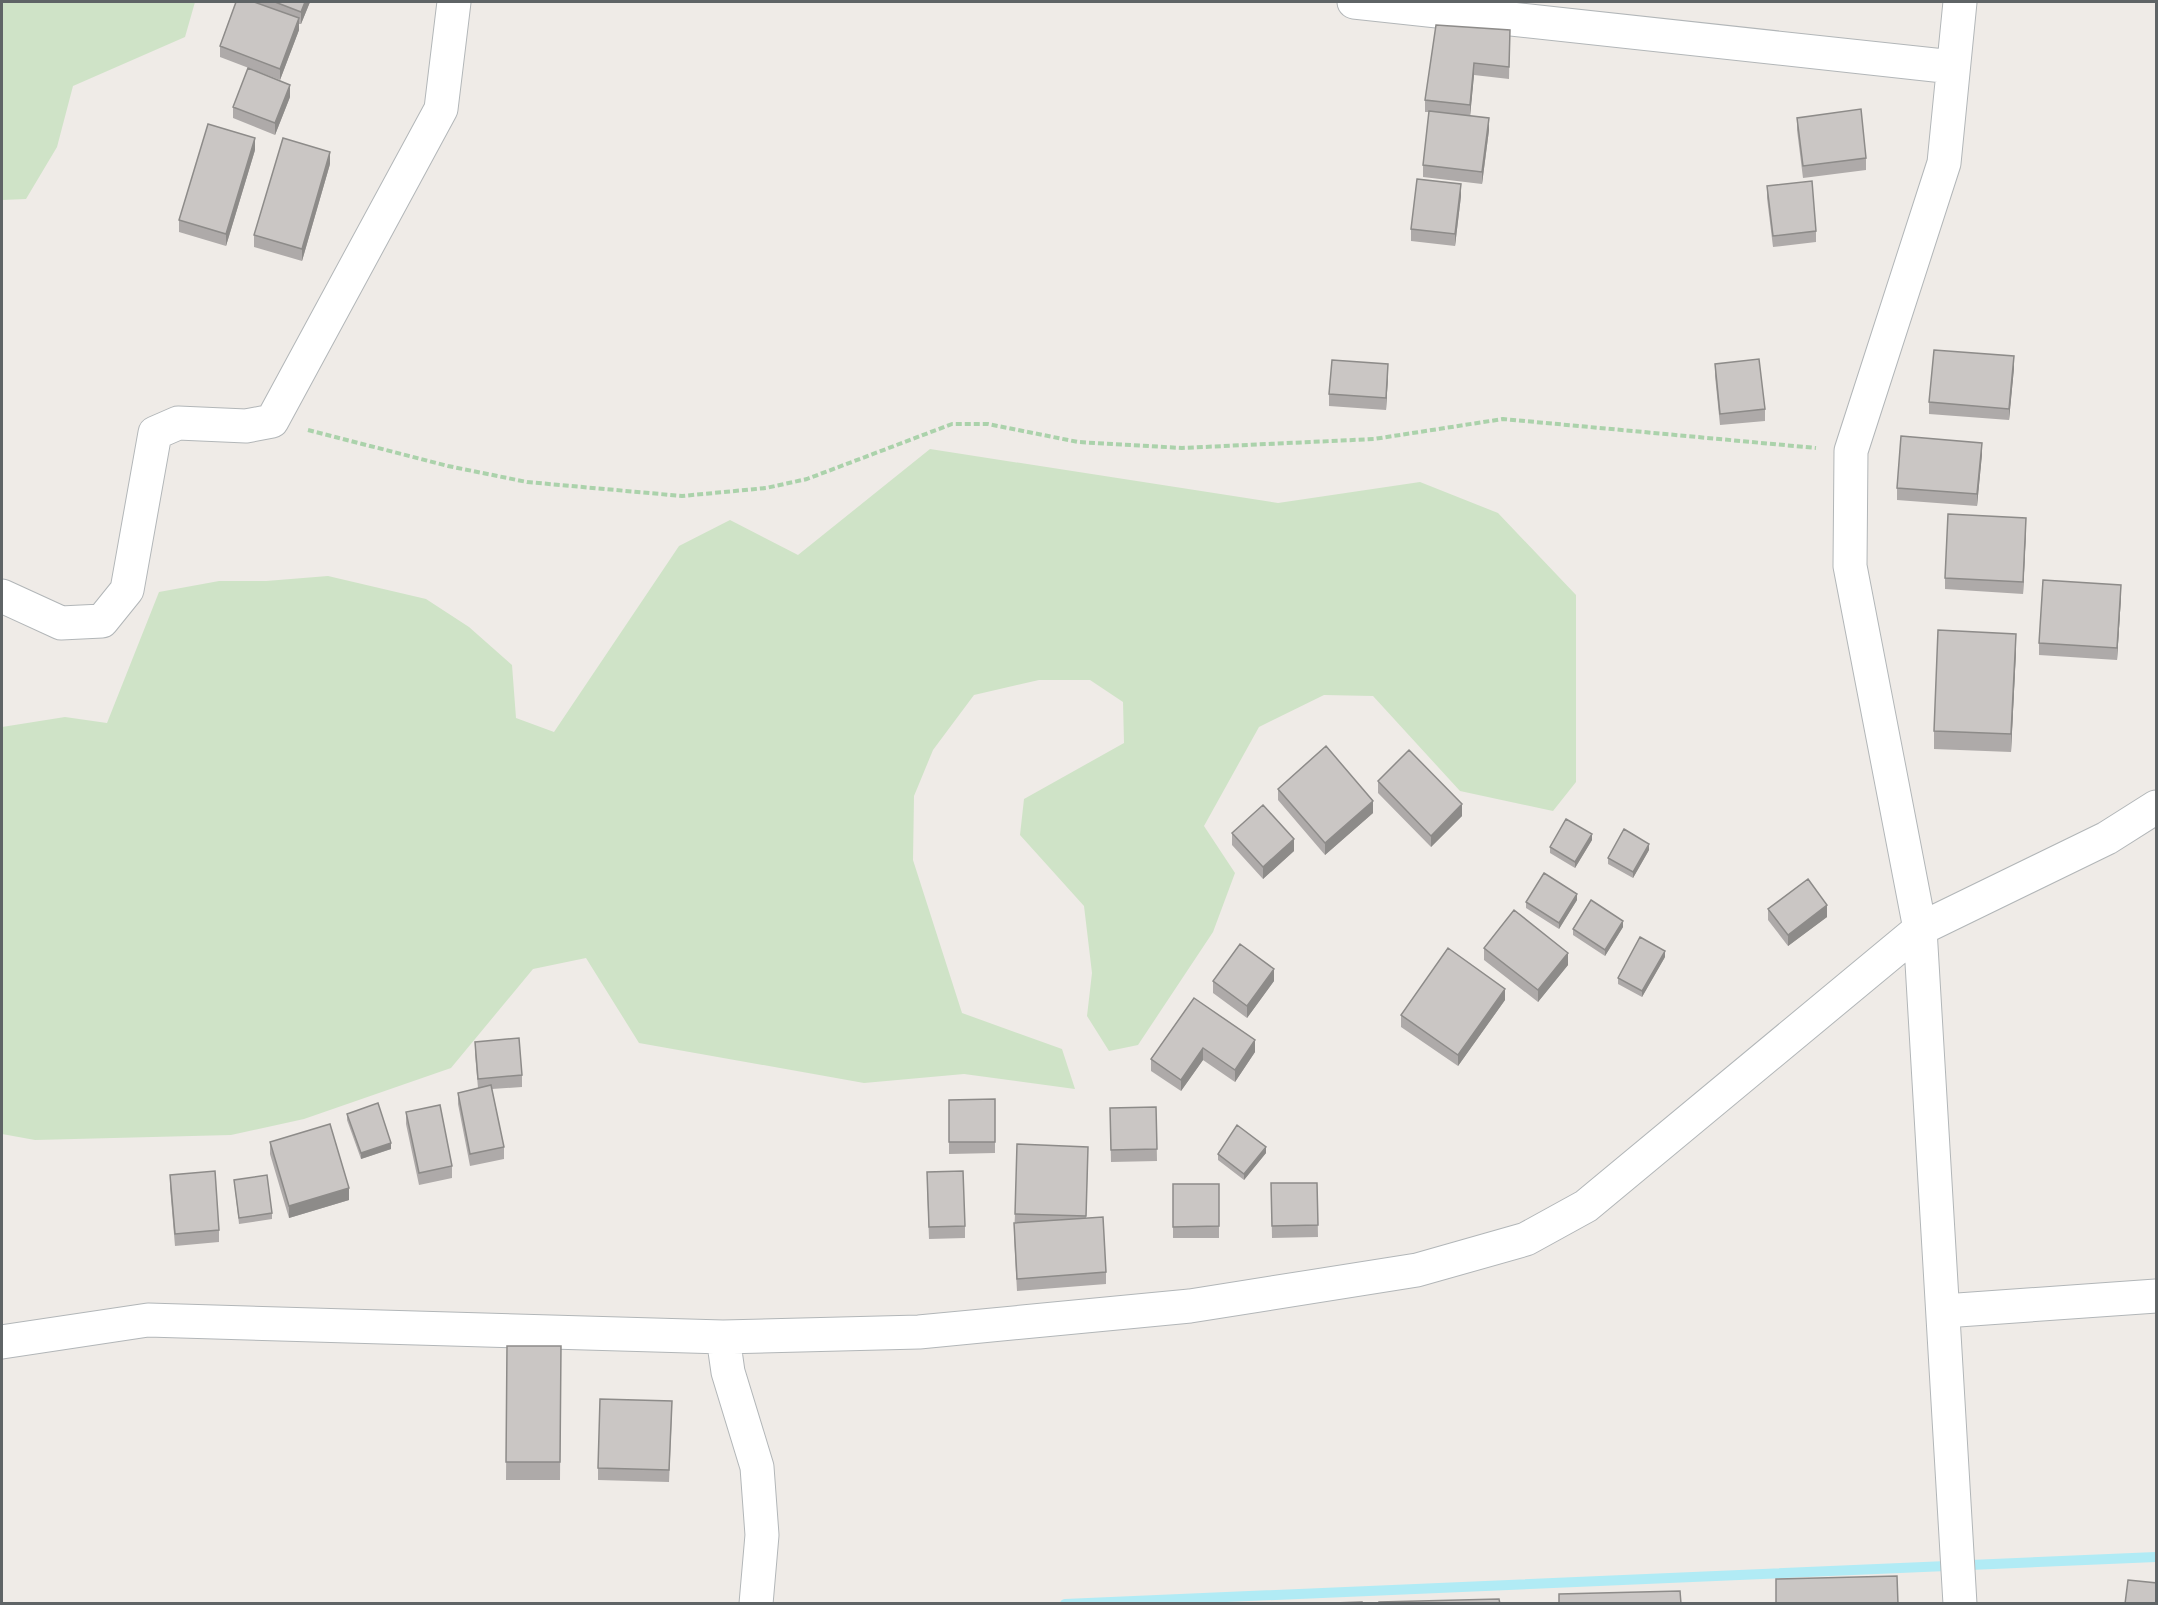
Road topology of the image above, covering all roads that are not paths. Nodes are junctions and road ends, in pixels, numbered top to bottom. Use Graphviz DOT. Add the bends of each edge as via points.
graph roads {
  1 [pos="454,2"];
  2 [pos="1354,2"];
  3 [pos="1960,2"];
  4 [pos="1953,67"];
  5 [pos="2,596"];
  6 [pos="2157,807"];
  7 [pos="1920,929"];
  8 [pos="2157,1296"];
  9 [pos="1944,1311"];
  10 [pos="723,1337"];
  11 [pos="2,1342"];
  12 [pos="756,1604"];
  13 [pos="1960,1604"];
  1 -- 5 [label="street" via="441,109 272,421 246,426 178,423 155,433 127,590 102,621 61,623"];
  2 -- 4 [label="street"];
  3 -- 4 [label="street"];
  4 -- 7 [label="street" via="1944,163 1851,451 1850,566"];
  6 -- 7 [label="street" via="2107,838"];
  7 -- 9 [label="street"];
  7 -- 10 [label="street" via="1586,1206 1526,1239 1417,1270 1190,1306 919,1332"];
  8 -- 9 [label="street"];
  9 -- 13 [label="street"];
  10 -- 11 [label="street" via="148,1320"];
  10 -- 12 [label="street" via="728,1372 757,1467 762,1535"];
}
